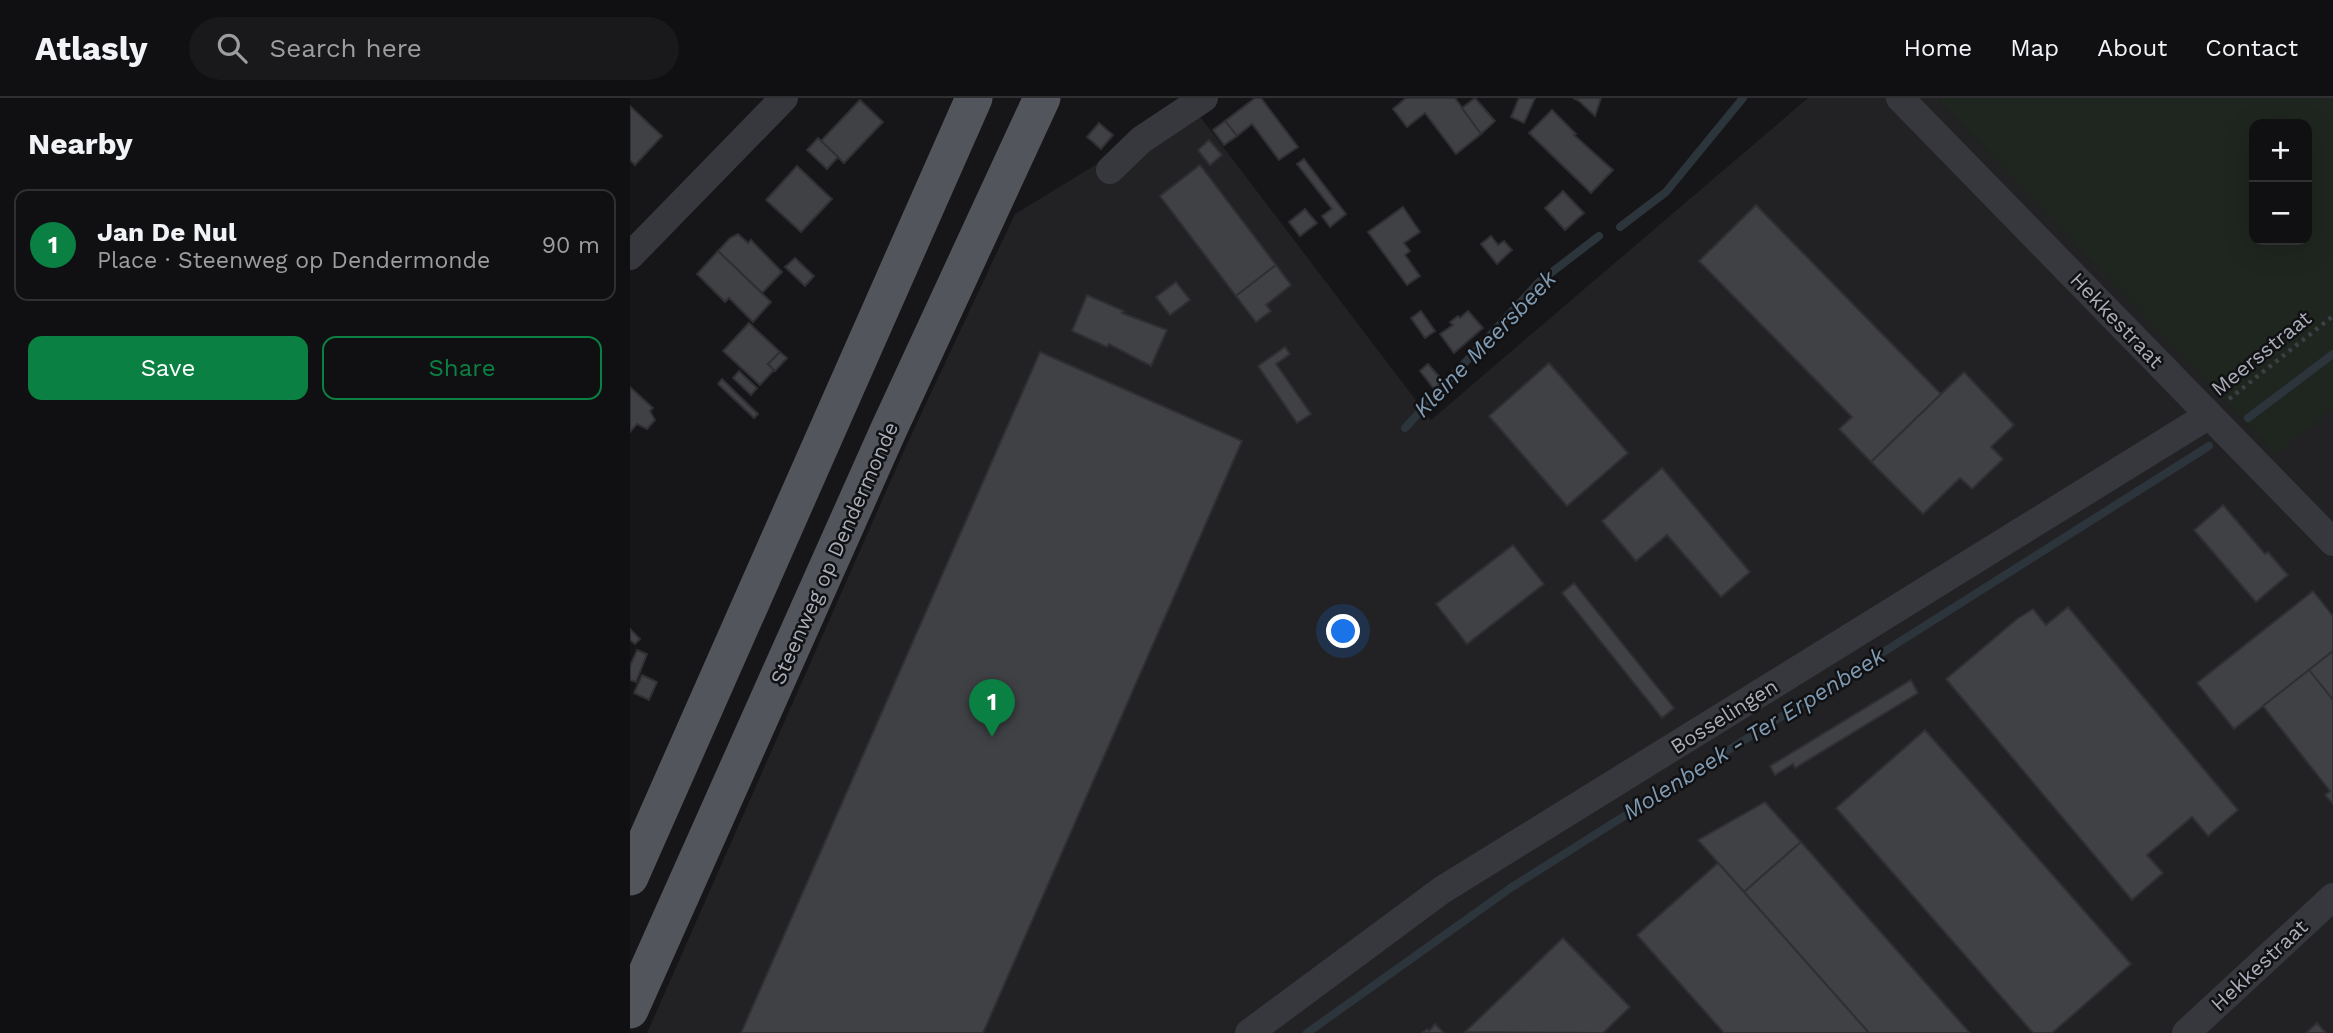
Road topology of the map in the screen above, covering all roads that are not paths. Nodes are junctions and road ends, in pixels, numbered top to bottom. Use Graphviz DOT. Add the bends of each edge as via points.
graph roads {
  1 [pos="784,98"];
  2 [pos="974,98"];
  3 [pos="1042,98"];
  4 [pos="1204,98"];
  5 [pos="1900,98"];
  6 [pos="1110,170"];
  7 [pos="630,256"];
  8 [pos="2209,415"];
  9 [pos="2333,542"];
  10 [pos="630,877"];
  11 [pos="2333,897"];
  12 [pos="630,1010"];
  13 [pos="1249,1033"];
  14 [pos="2186,1033"];
  1 -- 7 [label="street"];
  2 -- 10 [label="main road"];
  3 -- 12 [label="main road, Steenweg op Dendermonde"];
  4 -- 6 [label="street" via="1141,140"];
  5 -- 8 [label="street, Hekkestraat"];
  8 -- 9 [label="street, Hekkestraat"];
  8 -- 13 [label="street, Bosselingen" via="1442,890"];
  11 -- 14 [label="street, Hekkestraat"];
}
